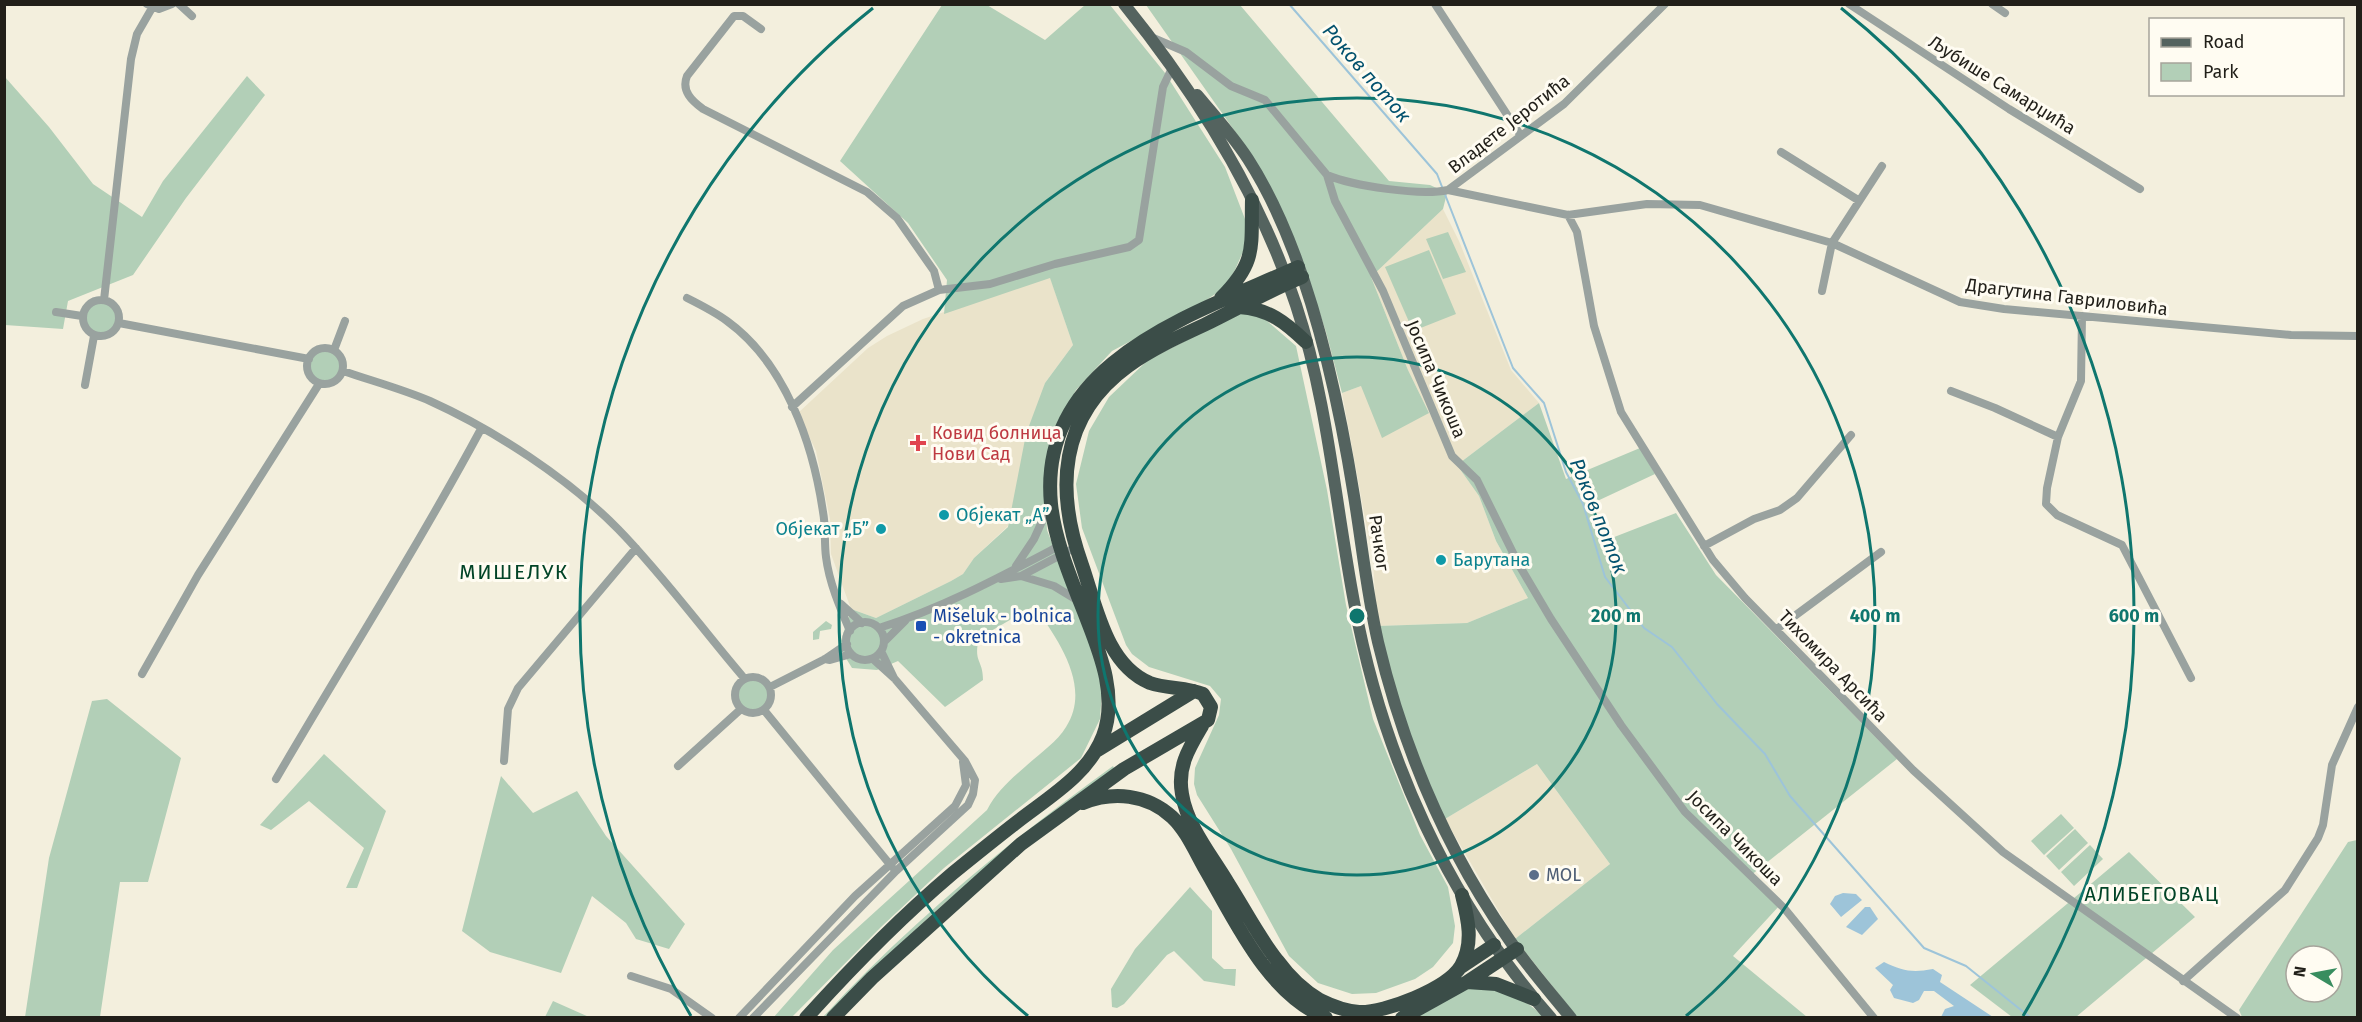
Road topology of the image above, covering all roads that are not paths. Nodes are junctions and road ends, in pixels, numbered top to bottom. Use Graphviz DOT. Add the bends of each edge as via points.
graph roads {
  1 [pos="171,4"];
  2 [pos="178,4"];
  3 [pos="1124,4"];
  4 [pos="1436,4"];
  5 [pos="1665,4"];
  6 [pos="1849,4"];
  7 [pos="1992,4"];
  8 [pos="149,6"];
  9 [pos="2005,13"];
  10 [pos="192,16"];
  11 [pos="761,29"];
  12 [pos="1150,37"];
  13 [pos="1172,68"];
  14 [pos="1521,136"];
  15 [pos="1781,152"];
  16 [pos="1882,166"];
  17 [pos="1327,175"];
  18 [pos="2140,189"];
  19 [pos="1448,190"];
  20 [pos="1252,200"];
  21 [pos="1858,200"];
  22 [pos="1568,215"];
  23 [pos="1832,243"];
  24 [pos="1300,272"];
  25 [pos="1286,278"];
  26 [pos="939,290"];
  27 [pos="1822,291"];
  28 [pos="687,298"];
  29 [pos="104,300"];
  30 [pos="1215,304"];
  31 [pos="1239,307"];
  32 [pos="56,312"];
  33 [pos="82,316"];
  34 [pos="2082,316"];
  35 [pos="345,321"];
  36 [pos="119,323"];
  37 [pos="94,336"];
  38 [pos="2357,338"];
  39 [pos="1306,342"];
  40 [pos="334,350"];
  41 [pos="309,358"];
  42 [pos="343,371"];
  43 [pos="319,384"];
  44 [pos="85,385"];
  45 [pos="1951,391"];
  46 [pos="792,407"];
  47 [pos="481,429"];
  48 [pos="1851,435"];
  49 [pos="2058,438"];
  50 [pos="1051,502"];
  51 [pos="1068,546"];
  52 [pos="1704,546"];
  53 [pos="636,548"];
  54 [pos="1881,552"];
  55 [pos="1016,567"];
  56 [pos="1021,576"];
  57 [pos="1001,579"];
  58 [pos="1080,603"];
  59 [pos="841,604"];
  60 [pos="905,621"];
  61 [pos="862,623"];
  62 [pos="879,628"];
  63 [pos="1777,629"];
  64 [pos="849,631"];
  65 [pos="884,642"];
  66 [pos="847,644"];
  67 [pos="881,651"];
  68 [pos="851,654"];
  69 [pos="825,659"];
  70 [pos="873,659"];
  71 [pos="142,674"];
  72 [pos="744,678"];
  73 [pos="894,678"];
  74 [pos="2191,678"];
  75 [pos="770,687"];
  76 [pos="1194,691"];
  77 [pos="2358,707"];
  78 [pos="741,709"];
  79 [pos="764,710"];
  80 [pos="1202,725"];
  81 [pos="1095,752"];
  82 [pos="962,758"];
  83 [pos="504,760"];
  84 [pos="678,766"];
  85 [pos="276,779"];
  86 [pos="1064,810"];
  87 [pos="889,863"];
  88 [pos="896,871"];
  89 [pos="1462,895"];
  90 [pos="1494,945"];
  91 [pos="1517,949"];
  92 [pos="1503,959"];
  93 [pos="1460,968"];
  94 [pos="631,976"];
  95 [pos="2183,981"];
  96 [pos="1467,982"];
  97 [pos="1534,999"];
  98 [pos="712,1017"];
  99 [pos="738,1017"];
  100 [pos="753,1017"];
  101 [pos="806,1017"];
  102 [pos="833,1017"];
  103 [pos="1326,1017"];
  104 [pos="1402,1017"];
  105 [pos="1551,1017"];
  106 [pos="1571,1017"];
  107 [pos="1874,1017"];
  108 [pos="2237,1017"];
  1 -- 8 [label="street" via="165,9"];
  2 -- 10 [label="street"];
  3 -- 12 [label="main road, Рачког"];
  4 -- 14 [label="street"];
  5 -- 14 [label="street, Владете Јеротића" via="1564,104"];
  6 -- 18 [label="street, Љубише Самарџића"];
  7 -- 9 [label="street"];
  8 -- 29 [label="street" via="130,59"];
  11 -- 26 [label="street" via="743,16 734,16 687,76 689,96 703,110 867,192 897,218 934,271"];
  12 -- 13 [label="main road, Рачког"];
  12 -- 17 [label="street, Јосипа Чикоша" via="1186,52 1231,86 1265,100"];
  13 -- 20 [label="main road, Рачког"];
  13 -- 24 [label="main road, Рачког" via="1248,159"];
  13 -- 26 [label="street" via="1163,87 1139,240 1129,247 990,284"];
  14 -- 19 [label="street, Владете Јеротића"];
  15 -- 21 [label="street"];
  16 -- 21 [label="street"];
  17 -- 19 [label="street, Драгутина Гавриловића" via="1383,188"];
  17 -- 107 [label="street, Јосипа Чикоша" via="1335,201 1383,291 1452,456 1477,480 1519,566 1551,619 1685,812 1784,908"];
  19 -- 22 [label="street, Драгутина Гавриловића"];
  20 -- 25 [label="main road, Рачког"];
  20 -- 30 [label="highway" via="1254,233 1249,258 1235,283"];
  21 -- 23 [label="street"];
  22 -- 23 [label="street, Драгутина Гавриловића" via="1647,204 1700,205"];
  22 -- 52 [label="street, Тихомира Арсића" via="1578,232 1594,326 1621,412"];
  23 -- 27 [label="street"];
  23 -- 34 [label="street, Драгутина Гавриловића" via="1960,302"];
  24 -- 25 [label="highway"];
  24 -- 91 [label="main road, Рачког" via="1329,369 1349,465 1369,598 1396,706 1442,822 1477,888"];
  25 -- 30 [label="highway"];
  25 -- 31 [label="highway"];
  25 -- 39 [label="main road, Рачког"];
  26 -- 46 [label="street" via="903,306"];
  28 -- 46 [label="street" via="728,321 757,350 778,378"];
  29 -- 33 [label="street" via="92,302"];
  29 -- 36 [label="street" via="118,311"];
  30 -- 50 [label="highway" via="1135,345 1092,381 1071,411 1058,442 1051,474"];
  31 -- 39 [label="highway" via="1275,315"];
  31 -- 51 [label="highway" via="1146,354 1115,376 1095,398 1079,423 1068,460"];
  32 -- 33 [label="street"];
  33 -- 37 [label="street" via="85,328"];
  34 -- 38 [label="street, Драгутина Гавриловића"];
  34 -- 49 [label="street" via="2081,381"];
  35 -- 40 [label="street"];
  36 -- 37 [label="street" via="106,336"];
  36 -- 41 [label="street"];
  37 -- 44 [label="street"];
  39 -- 89 [label="main road, Рачког" via="1328,432 1353,600 1372,678 1413,799"];
  40 -- 41 [label="street" via="317,350"];
  40 -- 42 [label="street" via="342,359"];
  41 -- 43 [label="street" via="309,376"];
  42 -- 43 [label="street" via="331,384"];
  42 -- 47 [label="street" via="428,400"];
  43 -- 71 [label="street" via="198,575"];
  45 -- 49 [label="street"];
  46 -- 59 [label="street" via="816,472 824,514 827,565"];
  47 -- 53 [label="street" via="564,484 603,514"];
  47 -- 85 [label="street" via="436,512"];
  48 -- 52 [label="street" via="1789,504"];
  49 -- 74 [label="street" via="2046,504 2057,515 2122,545"];
  50 -- 51 [label="highway"];
  50 -- 55 [label="street"];
  51 -- 55 [label="street"];
  51 -- 56 [label="street"];
  51 -- 58 [label="highway"];
  51 -- 76 [label="highway" via="1119,658 1148,682"];
  52 -- 63 [label="street, Тихомира Арсића" via="1745,598"];
  53 -- 72 [label="street"];
  53 -- 83 [label="street" via="518,688 508,709"];
  54 -- 63 [label="street"];
  55 -- 57 [label="street"];
  56 -- 57 [label="street"];
  56 -- 58 [label="street" via="1054,586"];
  57 -- 60 [label="street"];
  58 -- 81 [label="highway" via="1108,687 1106,724"];
  59 -- 61 [label="street"];
  59 -- 64 [label="street"];
  60 -- 62 [label="street"];
  60 -- 65 [label="street"];
  61 -- 62 [label="street"];
  61 -- 64 [label="street"];
  62 -- 65 [label="street"];
  63 -- 95 [label="street, Тихомира Арсића" via="1912,771 2003,852"];
  64 -- 66 [label="street"];
  65 -- 67 [label="street"];
  66 -- 68 [label="street"];
  66 -- 69 [label="street"];
  67 -- 70 [label="street"];
  67 -- 73 [label="street"];
  68 -- 69 [label="street"];
  68 -- 70 [label="street" via="859,659"];
  69 -- 75 [label="street"];
  70 -- 73 [label="street"];
  72 -- 75 [label="street" via="762,678"];
  72 -- 78 [label="street" via="735,692"];
  73 -- 82 [label="street"];
  75 -- 79 [label="street" via="771,699"];
  76 -- 80 [label="highway" via="1206,696 1212,707"];
  76 -- 81 [label="highway"];
  77 -- 95 [label="street" via="2332,765 2323,825 2291,881"];
  78 -- 79 [label="street" via="752,713"];
  78 -- 84 [label="street"];
  79 -- 87 [label="street"];
  80 -- 86 [label="highway" via="1124,769"];
  80 -- 93 [label="highway" via="1184,758 1181,774 1182,795 1191,822 1277,961 1309,994 1348,1011 1384,1009 1437,986"];
  81 -- 101 [label="highway" via="1068,782 951,875 865,954"];
  82 -- 87 [label="street" via="966,772 964,794"];
  82 -- 88 [label="street" via="975,780 968,805"];
  86 -- 102 [label="highway" via="974,884"];
  86 -- 103 [label="highway" via="1104,796 1132,796 1173,818 1271,973 1295,998"];
  87 -- 88 [label="street"];
  87 -- 99 [label="street"];
  88 -- 100 [label="street"];
  89 -- 90 [label="main road, Рачког"];
  89 -- 93 [label="highway" via="1470,926"];
  90 -- 92 [label="main road, Рачког"];
  90 -- 93 [label="highway"];
  91 -- 92 [label="highway"];
  91 -- 106 [label="main road, Рачког"];
  92 -- 96 [label="highway"];
  92 -- 97 [label="main road, Рачког"];
  94 -- 98 [label="street" via="671,988"];
  95 -- 108 [label="street, Тихомира Арсића"];
  96 -- 97 [label="highway" via="1497,984"];
  96 -- 104 [label="highway"];
  97 -- 105 [label="main road, Рачког"];
}
